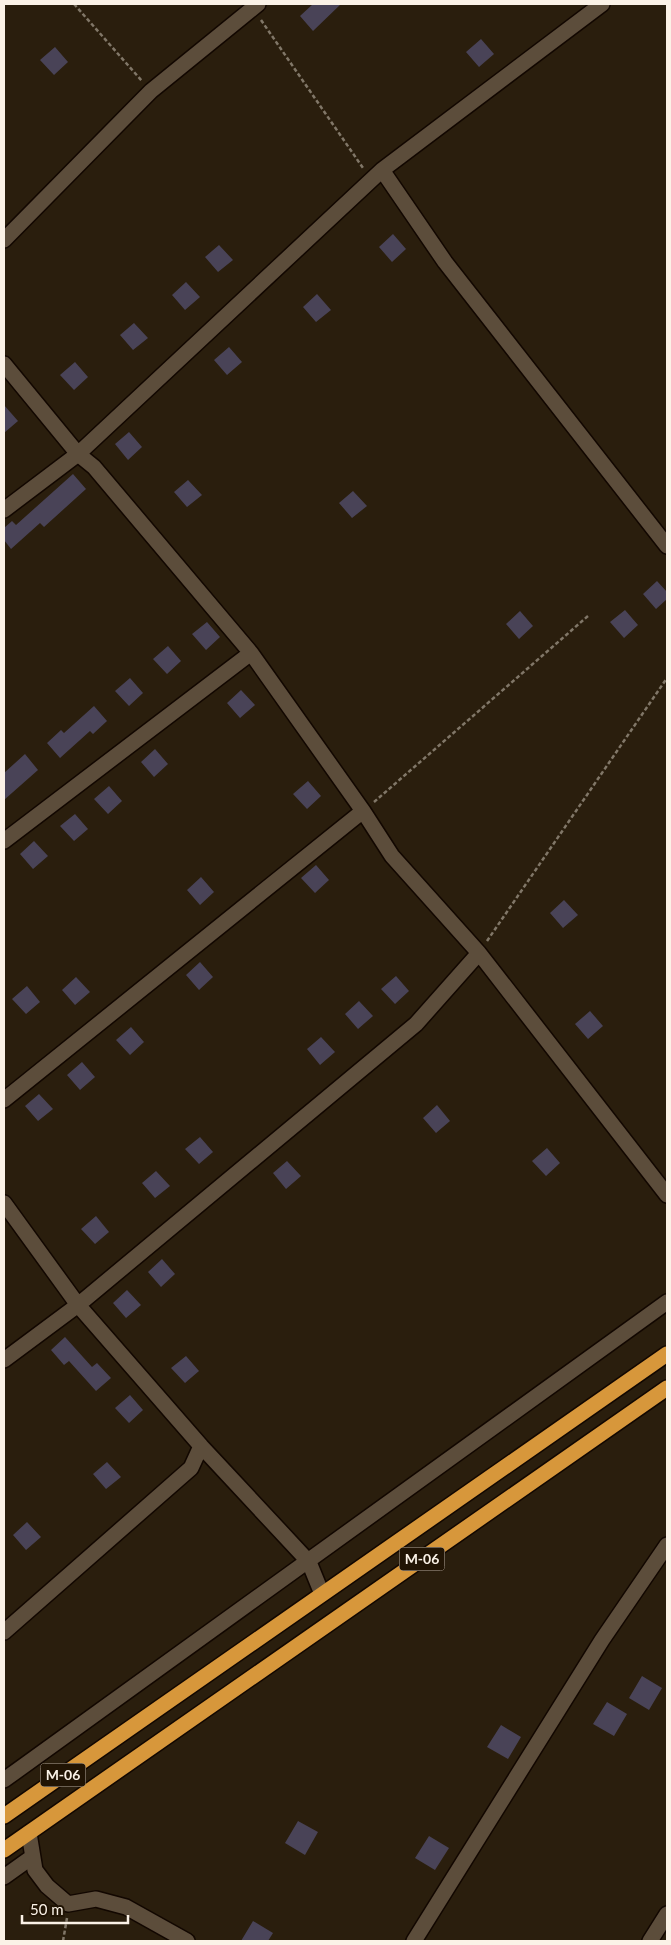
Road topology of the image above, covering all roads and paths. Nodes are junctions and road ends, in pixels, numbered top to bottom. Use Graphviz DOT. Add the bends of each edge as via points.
graph roads {
  1 [pos="74,4"];
  2 [pos="602,4"];
  3 [pos="256,6"];
  4 [pos="151,91"];
  5 [pos="377,175"];
  6 [pos="4,240"];
  7 [pos="4,364"];
  8 [pos="78,454"];
  9 [pos="4,510"];
  10 [pos="667,546"];
  11 [pos="588,616"];
  12 [pos="251,653"];
  13 [pos="667,678"];
  14 [pos="363,811"];
  15 [pos="4,841"];
  16 [pos="479,953"];
  17 [pos="4,1100"];
  18 [pos="667,1196"];
  19 [pos="4,1203"];
  20 [pos="667,1302"];
  21 [pos="78,1305"];
  22 [pos="667,1354"];
  23 [pos="4,1360"];
  24 [pos="667,1388"];
  25 [pos="202,1446"];
  26 [pos="667,1545"];
  27 [pos="309,1562"];
  28 [pos="322,1594"];
  29 [pos="4,1632"];
  30 [pos="4,1780"];
  31 [pos="4,1816"];
  32 [pos="29,1833"];
  33 [pos="4,1850"];
  34 [pos="32,1857"];
  35 [pos="4,1877"];
  36 [pos="68,1904"];
  37 [pos="667,1914"];
  38 [pos="63,1941"];
  39 [pos="187,1941"];
  40 [pos="414,1941"];
  41 [pos="650,1941"];
  1 -- 4 [label="path"];
  2 -- 5 [label="street"];
  3 -- 4 [label="street"];
  3 -- 5 [label="path"];
  4 -- 6 [label="street"];
  5 -- 8 [label="street"];
  5 -- 10 [label="street"];
  7 -- 8 [label="street"];
  8 -- 9 [label="street"];
  8 -- 12 [label="street" via="94,467"];
  11 -- 14 [label="path"];
  12 -- 14 [label="street"];
  12 -- 15 [label="street"];
  13 -- 16 [label="path"];
  14 -- 16 [label="street" via="392,856"];
  14 -- 17 [label="street"];
  16 -- 18 [label="street"];
  16 -- 21 [label="street" via="416,1024"];
  19 -- 21 [label="street"];
  20 -- 27 [label="street"];
  21 -- 23 [label="street"];
  21 -- 25 [label="street"];
  22 -- 28 [label="highway, М-06"];
  24 -- 32 [label="highway, М-06"];
  25 -- 27 [label="street"];
  25 -- 29 [label="street" via="191,1468"];
  26 -- 40 [label="street" via="602,1640"];
  27 -- 28 [label="street"];
  27 -- 30 [label="street"];
  28 -- 31 [label="highway, М-06"];
  32 -- 33 [label="highway, М-06"];
  32 -- 34 [label="street"];
  34 -- 35 [label="street"];
  34 -- 36 [label="street" via="35,1870 46,1886"];
  36 -- 38 [label="path"];
  36 -- 39 [label="street" via="96,1899 126,1907"];
  37 -- 41 [label="street"];
}
